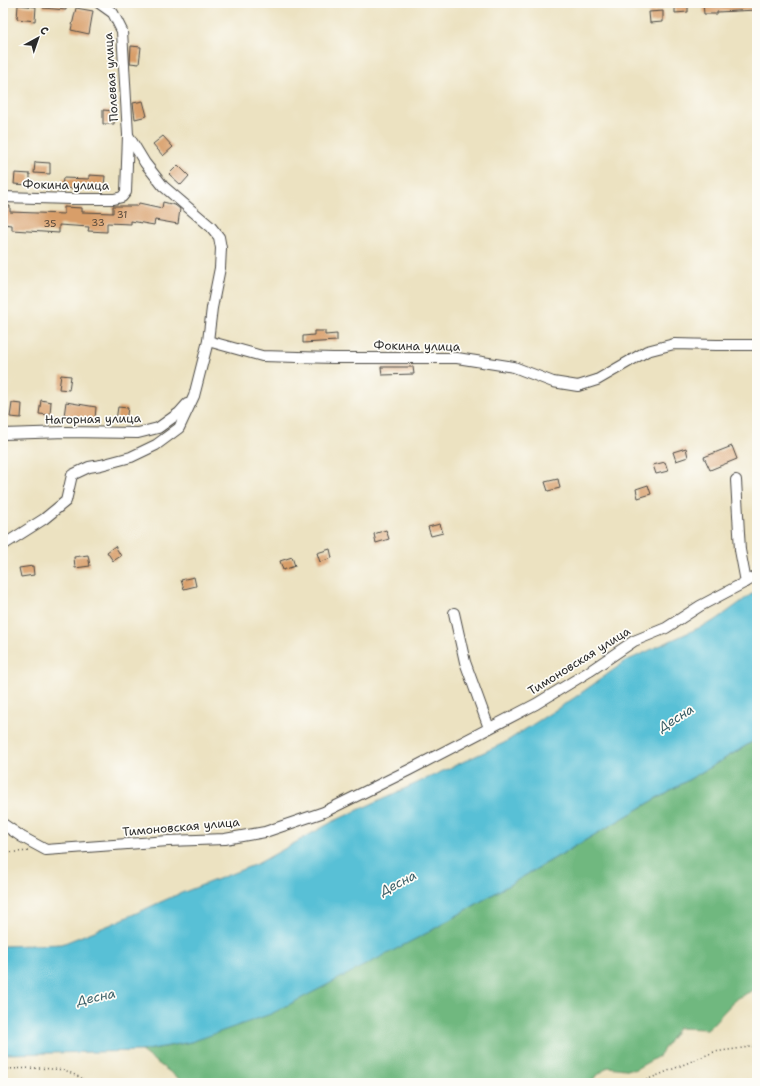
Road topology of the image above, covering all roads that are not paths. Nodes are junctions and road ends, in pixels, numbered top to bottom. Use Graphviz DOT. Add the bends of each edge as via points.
graph roads {
  1 [pos="99,3"];
  2 [pos="128,135"];
  3 [pos="126,192"];
  4 [pos="3,197"];
  5 [pos="208,341"];
  6 [pos="757,345"];
  7 [pos="194,396"];
  8 [pos="3,434"];
  9 [pos="736,480"];
  10 [pos="3,545"];
  11 [pos="757,576"];
  12 [pos="746,582"];
  13 [pos="454,613"];
  14 [pos="489,728"];
  15 [pos="3,824"];
  1 -- 2 [label="street, Полевая улица" via="113,13 122,31"];
  2 -- 3 [label="street, Полевая улица"];
  2 -- 5 [label="street" via="145,163 164,186 219,237 220,268"];
  3 -- 4 [label="street, Фокина улица" via="122,197 114,199"];
  5 -- 6 [label="street, Фокина улица" via="262,356 457,358 514,367 553,382 578,386 597,380 647,351 674,344"];
  5 -- 7 [label="street"];
  7 -- 8 [label="street, Нагорная улица" via="179,413 158,428 138,434"];
  7 -- 10 [label="street" via="178,428 156,445 131,457 89,467 72,475 66,501 44,519"];
  9 -- 12 [label="street" via="740,550"];
  11 -- 12 [label="street, Тимоновская улица"];
  12 -- 14 [label="street, Тимоновская улица" via="700,606 666,628 634,641 536,704"];
  13 -- 14 [label="street" via="465,662"];
  14 -- 15 [label="street, Тимоновская улица" via="324,812 266,832 225,839 46,850"];
}
